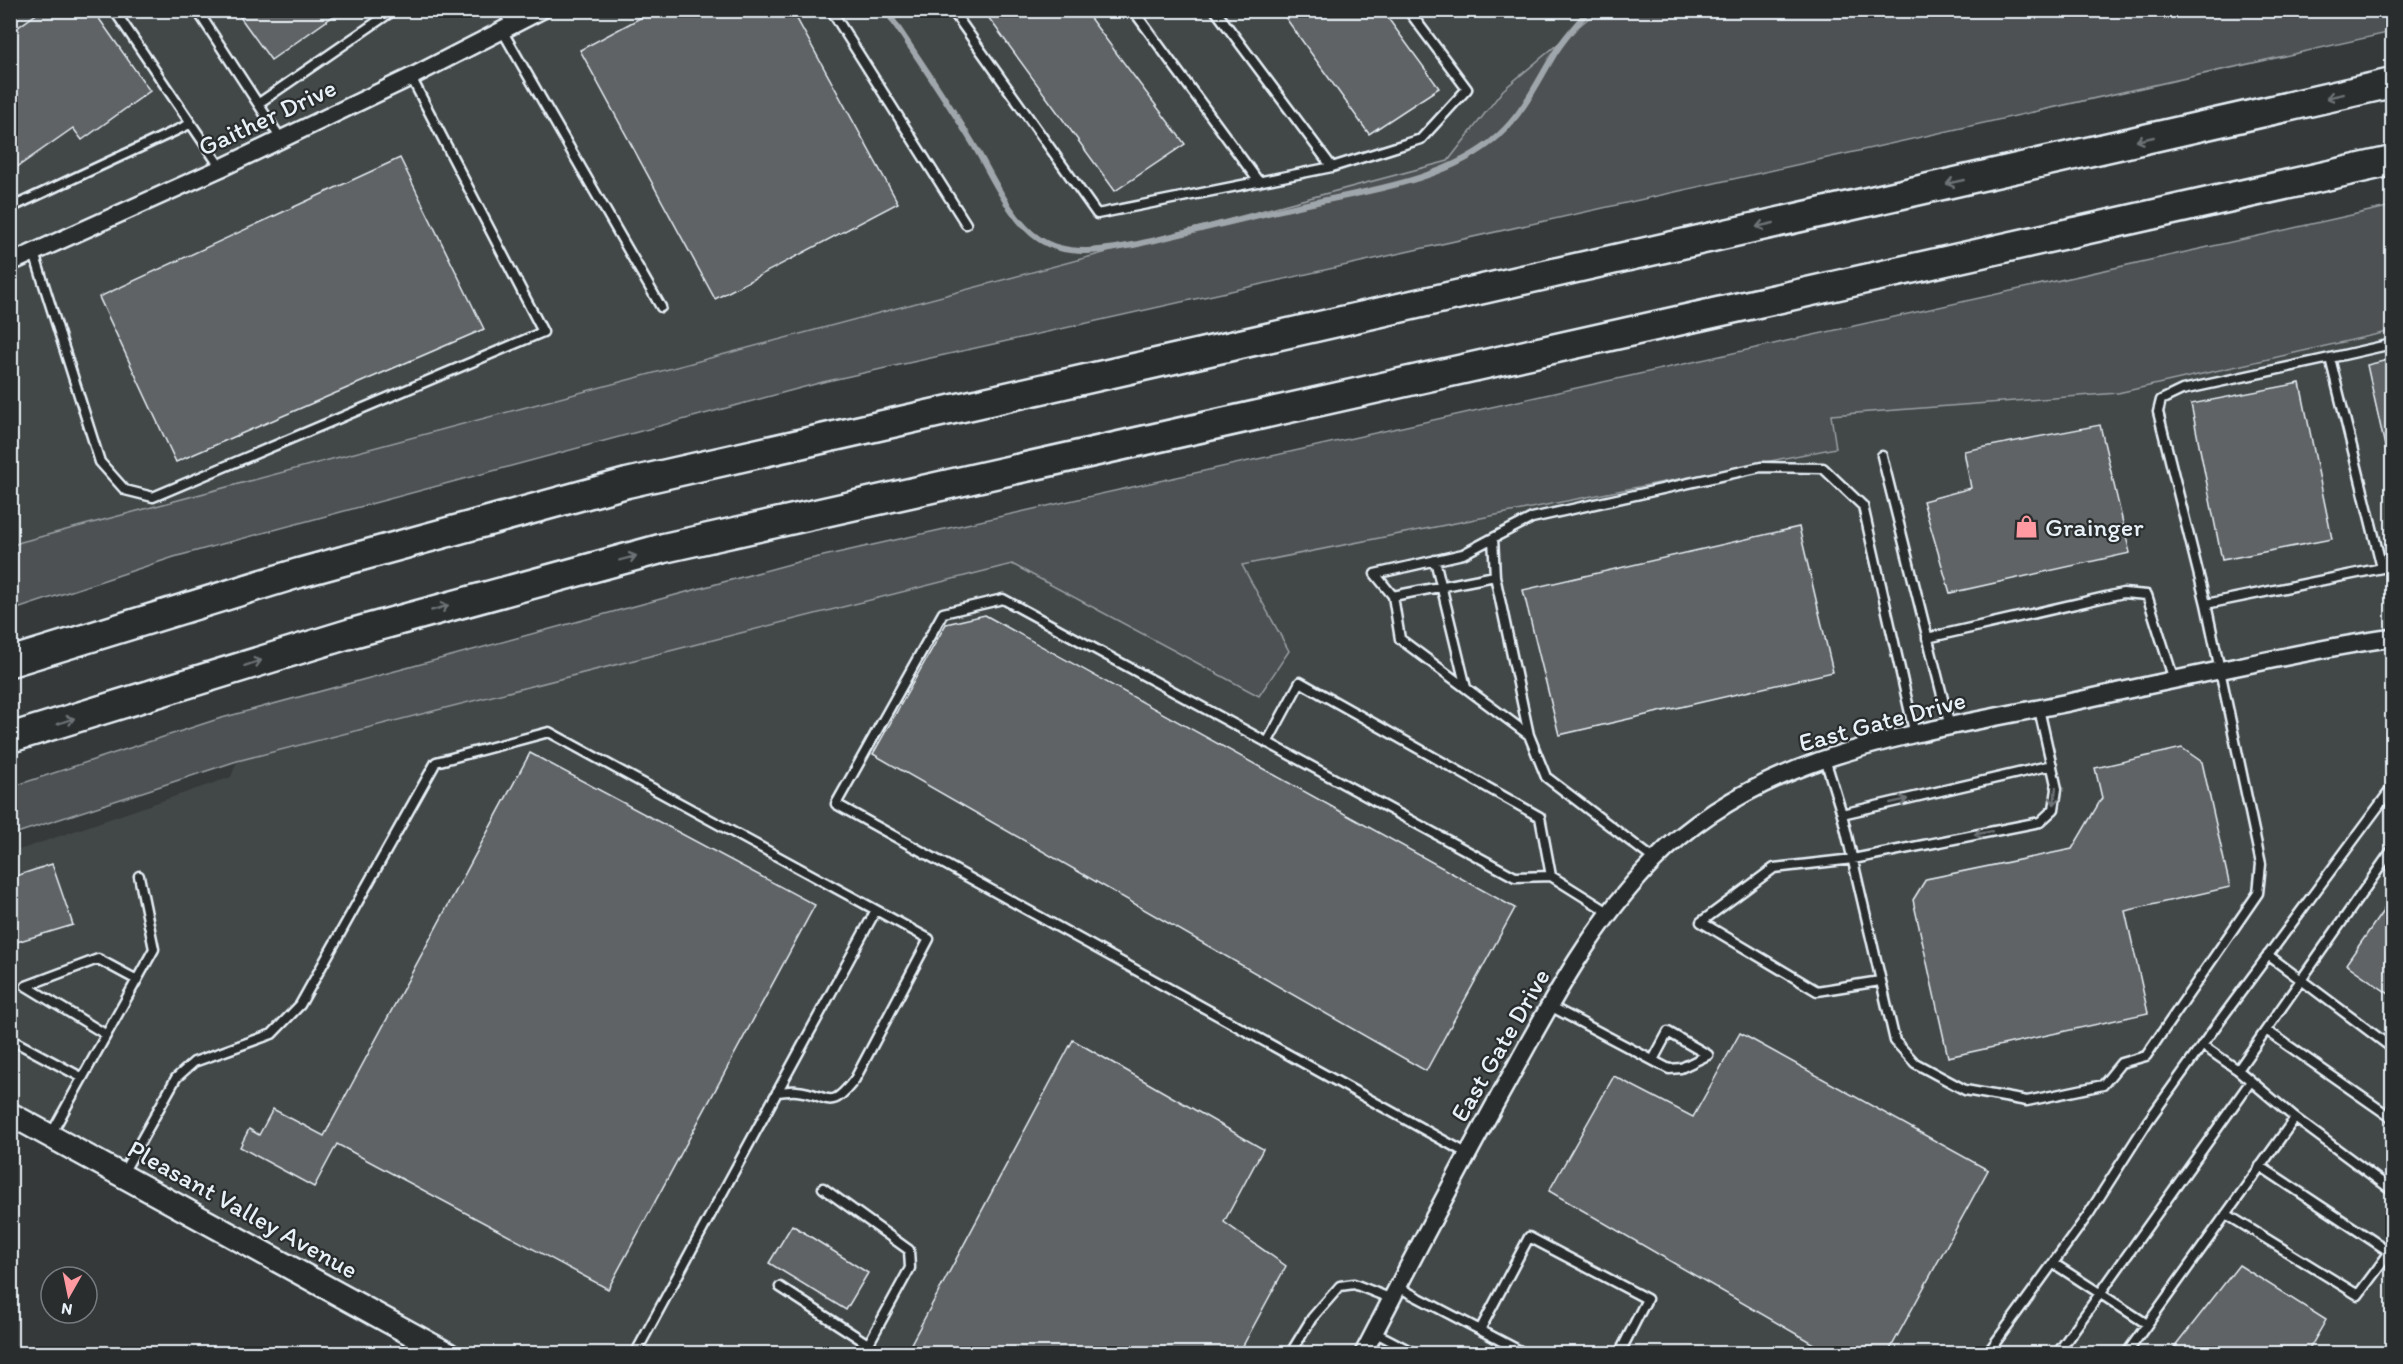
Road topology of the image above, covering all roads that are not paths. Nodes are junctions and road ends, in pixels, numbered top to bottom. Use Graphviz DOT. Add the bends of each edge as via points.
graph roads {
  1 [pos="114,10"];
  2 [pos="197,10"];
  3 [pos="394,10"];
  4 [pos="502,10"];
  5 [pos="542,10"];
  6 [pos="831,10"];
  7 [pos="952,10"];
  8 [pos="1133,10"];
  9 [pos="1215,10"];
  10 [pos="1408,10"];
  11 [pos="1494,10"];
  12 [pos="1526,10"];
  13 [pos="508,29"];
  14 [pos="411,77"];
  15 [pos="2392,83"];
  16 [pos="259,103"];
  17 [pos="190,124"];
  18 [pos="281,139"];
  19 [pos="2392,161"];
  20 [pos="221,168"];
  21 [pos="1332,168"];
  22 [pos="1259,182"];
  23 [pos="10,208"];
  24 [pos="966,224"];
  25 [pos="34,253"];
  26 [pos="10,263"];
  27 [pos="661,307"];
  28 [pos="2392,344"];
  29 [pos="2330,358"];
  30 [pos="1882,456"];
  31 [pos="1492,538"];
  32 [pos="1435,560"];
  33 [pos="2392,566"];
  34 [pos="2382,568"];
  35 [pos="1495,576"];
  36 [pos="1441,586"];
  37 [pos="1393,596"];
  38 [pos="2206,604"];
  39 [pos="1927,638"];
  40 [pos="2392,639"];
  41 [pos="10,662"];
  42 [pos="2221,670"];
  43 [pos="2174,680"];
  44 [pos="1467,688"];
  45 [pos="2039,709"];
  46 [pos="1950,727"];
  47 [pos="1529,735"];
  48 [pos="1915,736"];
  49 [pos="10,738"];
  50 [pos="1267,743"];
  51 [pos="1825,759"];
  52 [pos="2052,765"];
  53 [pos="2392,788"];
  54 [pos="1842,814"];
  55 [pos="2392,850"];
  56 [pos="1853,859"];
  57 [pos="1654,860"];
  58 [pos="139,876"];
  59 [pos="1551,876"];
  60 [pos="876,910"];
  61 [pos="1610,914"];
  62 [pos="2268,956"];
  63 [pos="137,980"];
  64 [pos="2301,980"];
  65 [pos="1880,981"];
  66 [pos="1550,1006"];
  67 [pos="2266,1030"];
  68 [pos="105,1034"];
  69 [pos="10,1039"];
  70 [pos="2202,1046"];
  71 [pos="2392,1048"];
  72 [pos="1653,1060"];
  73 [pos="2238,1071"];
  74 [pos="81,1077"];
  75 [pos="2251,1081"];
  76 [pos="777,1092"];
  77 [pos="10,1114"];
  78 [pos="2295,1118"];
  79 [pos="2392,1118"];
  80 [pos="50,1136"];
  81 [pos="1468,1154"];
  82 [pos="2260,1166"];
  83 [pos="122,1175"];
  84 [pos="823,1188"];
  85 [pos="2392,1190"];
  86 [pos="2226,1214"];
  87 [pos="2053,1263"];
  88 [pos="780,1287"];
  89 [pos="1395,1293"];
  90 [pos="2100,1293"];
  91 [pos="2147,1324"];
  92 [pos="1480,1330"];
  93 [pos="1374,1332"];
  94 [pos="868,1344"];
  95 [pos="448,1353"];
  96 [pos="635,1353"];
  97 [pos="863,1353"];
  98 [pos="1290,1353"];
  99 [pos="1363,1353"];
  100 [pos="1416,1353"];
  101 [pos="1527,1353"];
  102 [pos="1619,1353"];
  103 [pos="1987,1353"];
  104 [pos="2057,1353"];
  105 [pos="2126,1353"];
  1 -- 17 [label="lane"];
  2 -- 16 [label="lane"];
  3 -- 16 [label="lane"];
  4 -- 13 [label="lane"];
  5 -- 13 [label="street, Gaither Drive"];
  6 -- 24 [label="lane"];
  7 -- 22 [label="lane" via="1097,214"];
  8 -- 22 [label="lane"];
  9 -- 21 [label="lane"];
  10 -- 21 [label="lane" via="1467,89 1420,139"];
  11 -- 12 [label="lane"];
  13 -- 14 [label="street, Gaither Drive"];
  13 -- 27 [label="lane"];
  14 -- 18 [label="street, Gaither Drive"];
  14 -- 25 [label="lane" via="543,332 153,498 125,490 100,462"];
  15 -- 41 [label="highway, one-way" via="627,483 299,573"];
  16 -- 18 [label="lane"];
  17 -- 20 [label="lane"];
  17 -- 23 [label="lane"];
  18 -- 20 [label="street, Gaither Drive"];
  49 -- 19 [label="highway, one-way" via="352,633 664,548"];
  20 -- 25 [label="street, Gaither Drive"];
  21 -- 22 [label="lane"];
  25 -- 26 [label="street, Gaither Drive"];
  28 -- 29 [label="lane"];
  29 -- 34 [label="lane"];
  29 -- 38 [label="lane" via="2182,390 2161,400 2158,412"];
  30 -- 39 [label="lane"];
  31 -- 32 [label="lane" via="1463,554"];
  31 -- 35 [label="lane"];
  31 -- 48 [label="lane" via="1532,518 1761,467 1823,468 1863,507"];
  32 -- 36 [label="lane"];
  32 -- 37 [label="lane" via="1375,574"];
  33 -- 34 [label="lane"];
  34 -- 38 [label="lane"];
  35 -- 36 [label="lane"];
  35 -- 47 [label="lane"];
  36 -- 37 [label="lane"];
  36 -- 44 [label="lane"];
  37 -- 44 [label="lane" via="1400,639"];
  38 -- 42 [label="lane"];
  39 -- 43 [label="lane" via="2123,593 2147,595"];
  39 -- 46 [label="lane"];
  40 -- 42 [label="street, East Gate Drive" via="2326,647"];
  42 -- 43 [label="street, East Gate Drive"];
  42 -- 65 [label="lane" via="2261,864 2258,893 2146,1056 2121,1063 2103,1085 2027,1101 1965,1090 1915,1063 1895,1041"];
  43 -- 45 [label="street, East Gate Drive"];
  44 -- 47 [label="lane"];
  45 -- 46 [label="street, East Gate Drive"];
  45 -- 52 [label="lane"];
  46 -- 48 [label="street, East Gate Drive"];
  47 -- 57 [label="lane" via="1546,777"];
  48 -- 51 [label="street, East Gate Drive"];
  50 -- 59 [label="lane" via="1515,877"];
  50 -- 59 [label="lane" via="1300,682 1540,817"];
  50 -- 81 [label="lane" via="1003,599 943,613 836,804"];
  51 -- 54 [label="lane"];
  51 -- 57 [label="street, East Gate Drive" via="1741,795 1711,813"];
  54 -- 52 [label="lane, one-way"];
  52 -- 56 [label="lane, one-way" via="2057,789 2054,809 2040,822"];
  53 -- 62 [label="lane"];
  54 -- 56 [label="lane"];
  55 -- 64 [label="lane"];
  56 -- 65 [label="lane"];
  56 -- 65 [label="lane" via="1774,868 1701,922 1817,991"];
  57 -- 61 [label="street, East Gate Drive"];
  58 -- 63 [label="lane" via="154,949"];
  59 -- 61 [label="lane"];
  60 -- 76 [label="lane"];
  60 -- 76 [label="lane" via="929,939 855,1079 842,1096 830,1101 797,1091"];
  60 -- 83 [label="lane" via="549,732 436,762 300,1005 272,1034 194,1062 176,1078"];
  61 -- 66 [label="street, East Gate Drive"];
  62 -- 64 [label="lane"];
  62 -- 70 [label="lane"];
  63 -- 68 [label="lane"];
  63 -- 68 [label="lane" via="98,959 26,986"];
  64 -- 67 [label="lane"];
  64 -- 71 [label="lane"];
  66 -- 72 [label="lane"];
  66 -- 81 [label="street, East Gate Drive"];
  67 -- 73 [label="lane"];
  67 -- 79 [label="lane"];
  68 -- 74 [label="lane"];
  69 -- 74 [label="lane"];
  70 -- 73 [label="lane"];
  70 -- 87 [label="lane"];
  72 -- 72 [label="lane" via="1670,1069 1708,1055 1668,1032"];
  73 -- 75 [label="lane"];
  74 -- 80 [label="lane"];
  75 -- 78 [label="lane"];
  75 -- 90 [label="lane"];
  76 -- 96 [label="lane"];
  77 -- 80 [label="street, Pleasant Valley Avenue"];
  78 -- 82 [label="lane"];
  78 -- 85 [label="lane"];
  80 -- 83 [label="street, Pleasant Valley Avenue"];
  81 -- 89 [label="street, East Gate Drive"];
  82 -- 86 [label="lane"];
  82 -- 86 [label="lane" via="2390,1252 2358,1295"];
  83 -- 95 [label="street, Pleasant Valley Avenue"];
  84 -- 94 [label="lane" via="909,1250 910,1268"];
  86 -- 91 [label="lane"];
  87 -- 90 [label="lane"];
  87 -- 103 [label="lane"];
  88 -- 94 [label="lane"];
  89 -- 92 [label="lane"];
  89 -- 93 [label="street, East Gate Drive"];
  89 -- 98 [label="lane" via="1354,1284 1340,1286 1312,1318"];
  90 -- 91 [label="lane"];
  90 -- 104 [label="lane"];
  91 -- 105 [label="lane"];
  92 -- 101 [label="lane"];
  92 -- 102 [label="lane" via="1529,1237 1647,1299"];
  93 -- 99 [label="street, East Gate Drive"];
  93 -- 100 [label="lane"];
  94 -- 97 [label="lane"];
}
